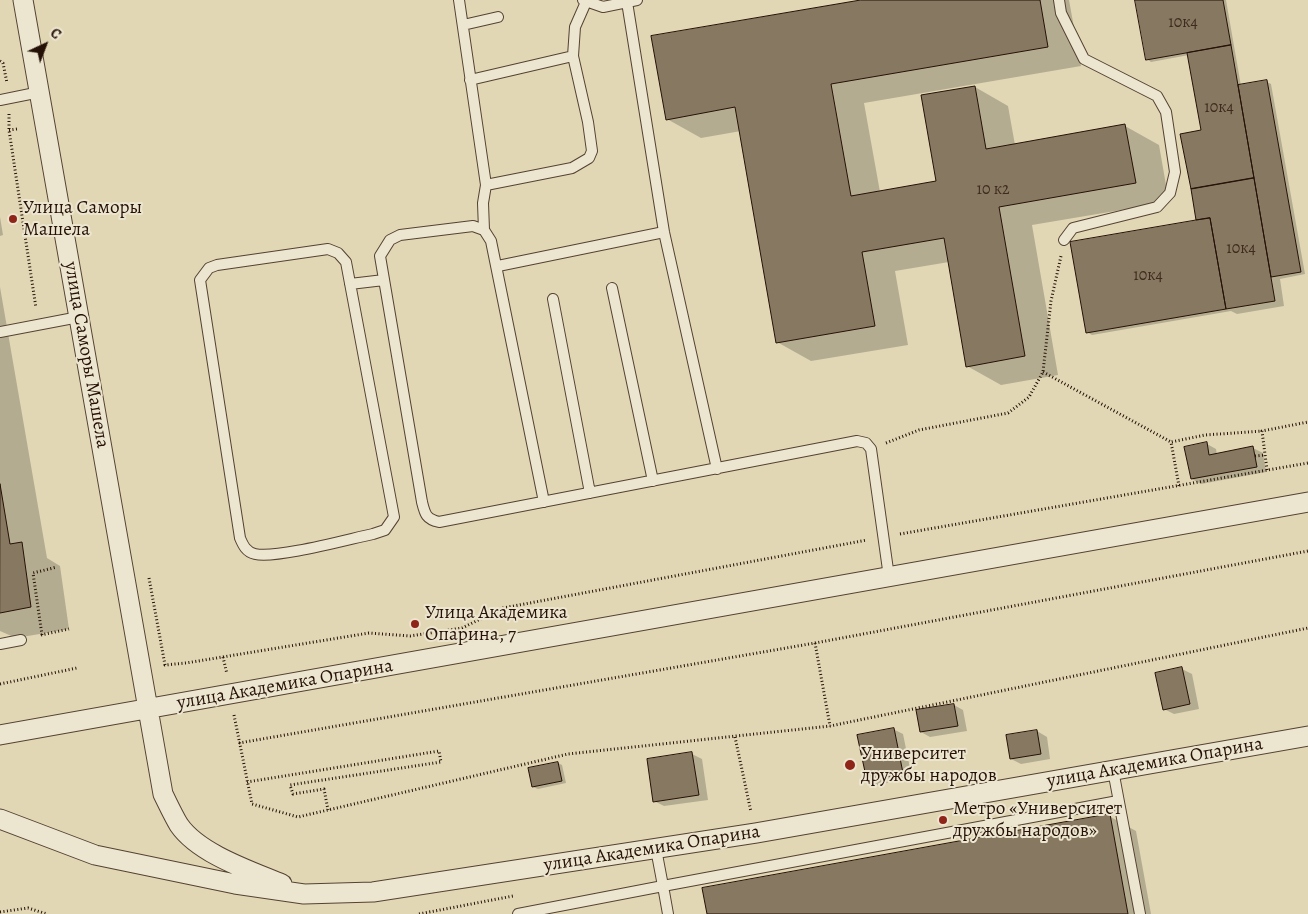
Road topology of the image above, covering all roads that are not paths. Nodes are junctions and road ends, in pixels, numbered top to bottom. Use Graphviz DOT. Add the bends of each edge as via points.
graph roads {
  1 [pos="23,0"];
  2 [pos="459,0"];
  3 [pos="1058,0"];
  4 [pos="585,1"];
  5 [pos="632,1"];
  6 [pos="498,17"];
  7 [pos="463,25"];
  8 [pos="573,56"];
  9 [pos="470,80"];
  10 [pos="40,92"];
  11 [pos="5,99"];
  12 [pos="486,184"];
  13 [pos="484,230"];
  14 [pos="664,232"];
  15 [pos="1064,240"];
  16 [pos="498,266"];
  17 [pos="384,280"];
  18 [pos="350,284"];
  19 [pos="612,288"];
  20 [pos="553,299"];
  21 [pos="80,317"];
  22 [pos="0,332"];
  23 [pos="717,469"];
  24 [pos="653,481"];
  25 [pos="590,493"];
  26 [pos="544,502"];
  27 [pos="1308,502"];
  28 [pos="889,577"];
  29 [pos="21,640"];
  30 [pos="0,644"];
  31 [pos="149,709"];
  32 [pos="0,735"];
  33 [pos="1308,736"];
  34 [pos="1112,770"];
  35 [pos="1118,800"];
  36 [pos="0,819"];
  37 [pos="656,849"];
  38 [pos="663,886"];
  39 [pos="304,894"];
  40 [pos="518,914"];
  41 [pos="668,914"];
  42 [pos="1140,914"];
  1 -- 10 [label="street, улица Саморы Машела"];
  2 -- 7 [label="lane"];
  3 -- 15 [label="lane" via="1060,13 1084,59 1157,96 1166,112 1175,172 1170,193 1157,207 1073,228"];
  4 -- 5 [label="lane" via="603,7"];
  4 -- 8 [label="lane" via="574,27"];
  5 -- 14 [label="lane"];
  6 -- 7 [label="lane"];
  7 -- 9 [label="lane"];
  8 -- 9 [label="lane"];
  8 -- 12 [label="lane" via="588,122 592,151 589,158 572,168"];
  9 -- 12 [label="lane"];
  10 -- 11 [label="lane"];
  10 -- 21 [label="street, улица Саморы Машела"];
  12 -- 13 [label="lane" via="482,209"];
  13 -- 16 [label="lane" via="491,241"];
  13 -- 17 [label="lane" via="473,226 390,240 380,256"];
  14 -- 16 [label="lane"];
  14 -- 23 [label="lane"];
  16 -- 26 [label="lane"];
  17 -- 18 [label="lane"];
  17 -- 26 [label="lane" via="425,516 439,522"];
  18 -- 18 [label="lane" via="346,262 338,253 328,249 217,265 209,268 200,280 240,538 245,549 254,554 274,554 374,534 385,530 394,518"];
  19 -- 24 [label="lane"];
  20 -- 25 [label="lane"];
  21 -- 22 [label="lane"];
  21 -- 31 [label="street, улица Саморы Машела"];
  23 -- 24 [label="lane"];
  23 -- 28 [label="lane" via="857,441 866,443 872,449"];
  24 -- 25 [label="lane"];
  25 -- 26 [label="lane"];
  27 -- 28 [label="street, улица Академика Опарина"];
  28 -- 31 [label="street, улица Академика Опарина"];
  29 -- 30 [label="lane"];
  31 -- 32 [label="street, улица Академика Опарина"];
  31 -- 39 [label="street, улица Саморы Машела" via="163,794 180,826 211,851"];
  33 -- 34 [label="street, улица Академика Опарина"];
  34 -- 35 [label="lane"];
  34 -- 37 [label="street, улица Академика Опарина"];
  35 -- 38 [label="lane"];
  35 -- 42 [label="lane"];
  36 -- 39 [label="street, улица Академика Опарина" via="95,856 234,884"];
  37 -- 38 [label="lane"];
  37 -- 39 [label="street, улица Академика Опарина" via="373,892"];
  38 -- 40 [label="lane"];
  38 -- 41 [label="lane"];
}
